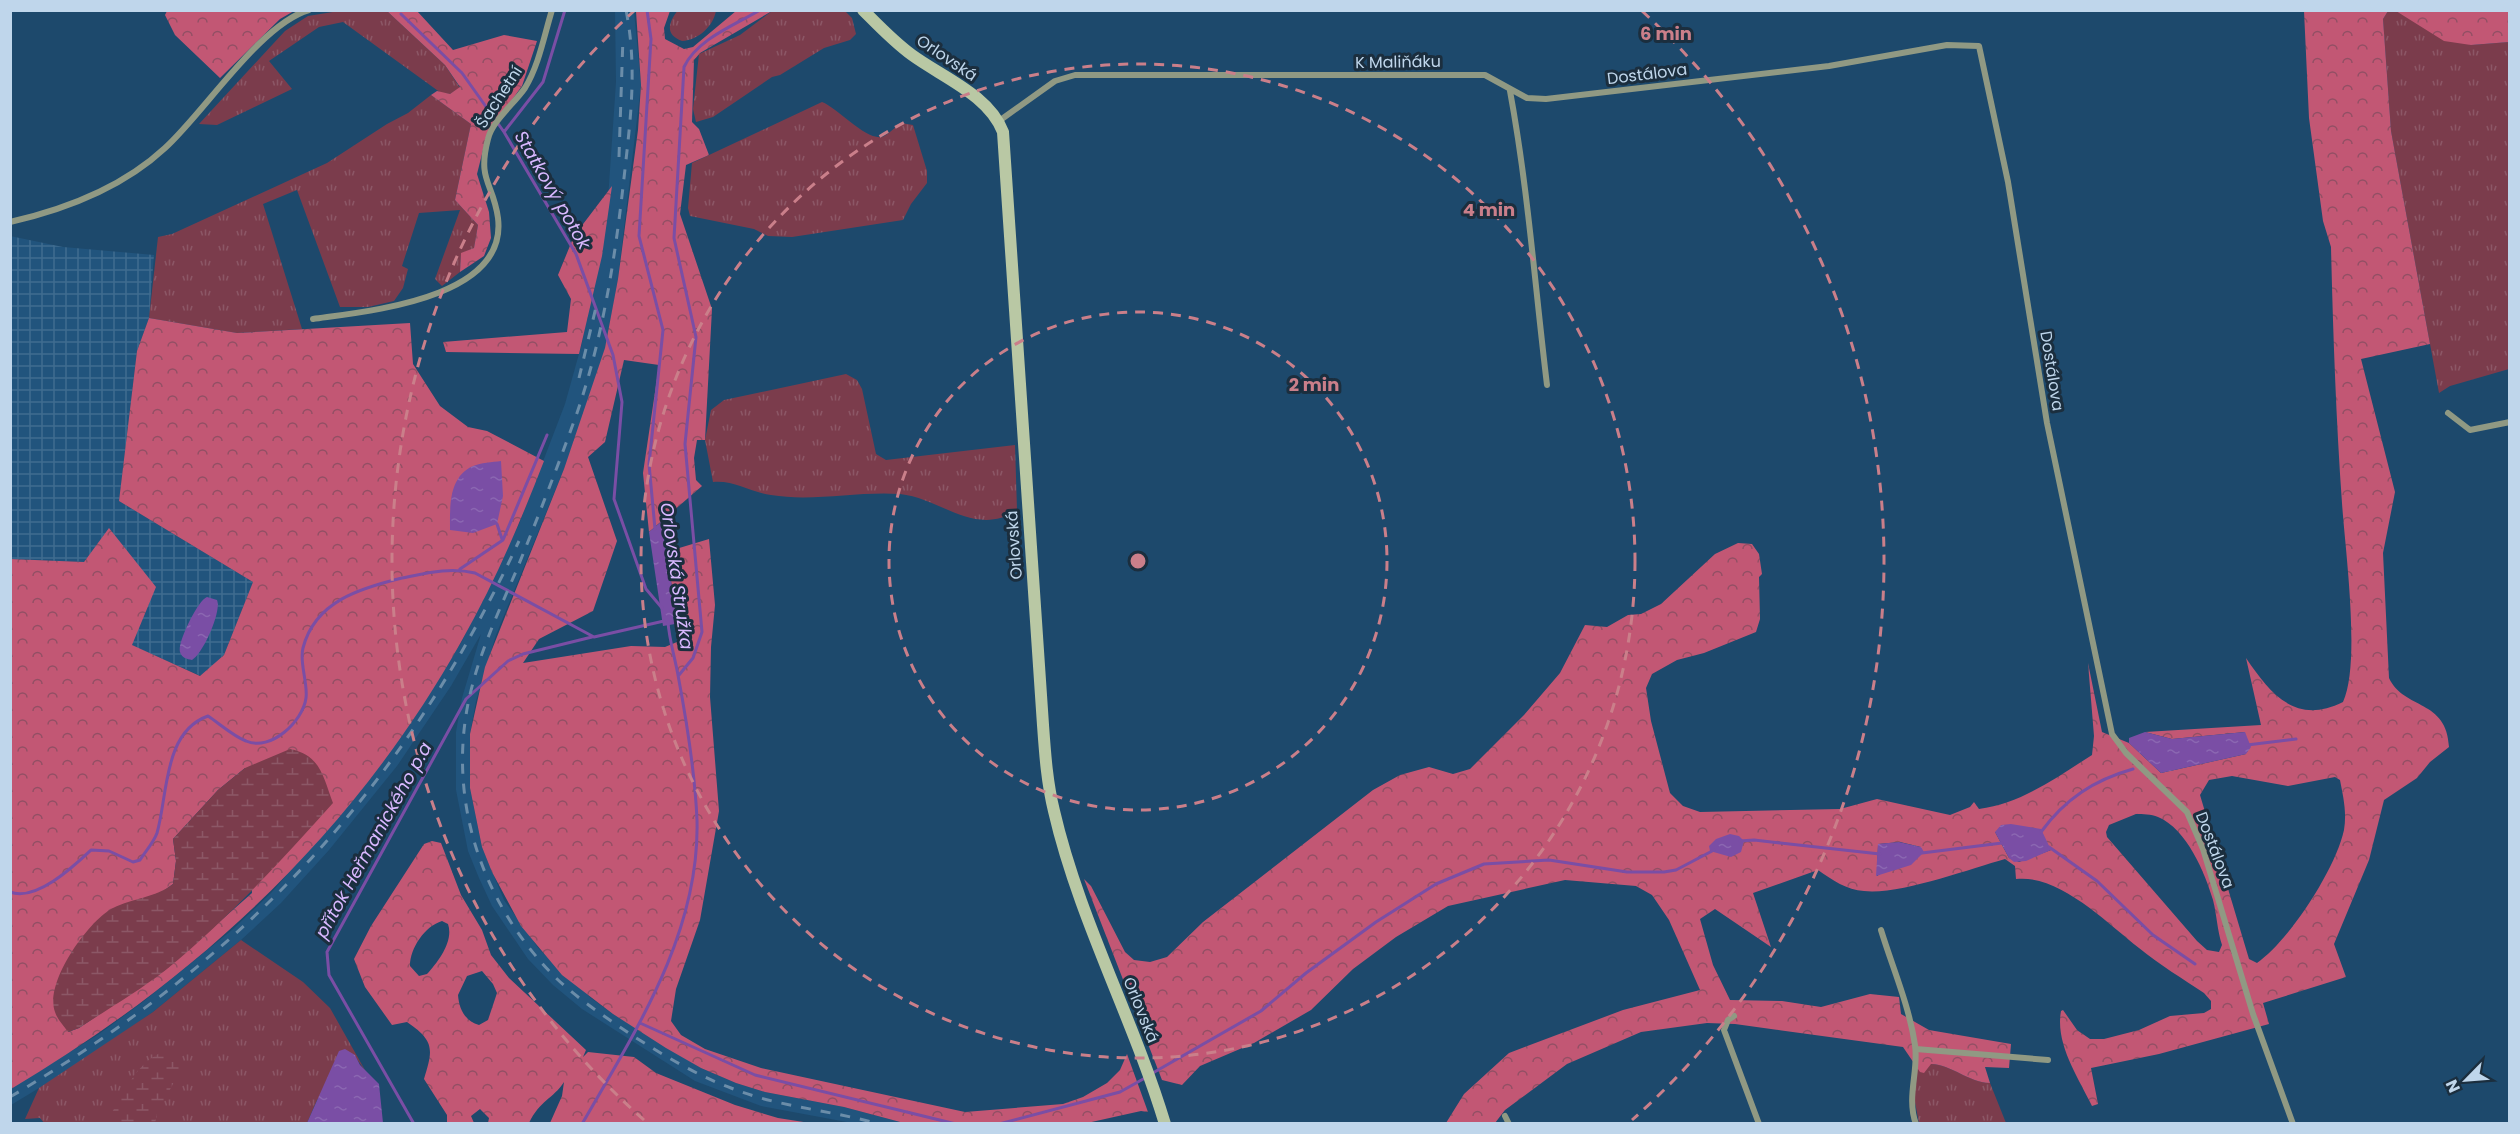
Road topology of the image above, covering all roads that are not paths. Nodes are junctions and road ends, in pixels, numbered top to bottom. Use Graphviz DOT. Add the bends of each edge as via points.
graph roads {
  1 [pos="309,10"];
  2 [pos="552,10"];
  3 [pos="863,10"];
  4 [pos="1510,91"];
  5 [pos="999,121"];
  6 [pos="10,222"];
  7 [pos="313,319"];
  8 [pos="1547,385"];
  9 [pos="2448,413"];
  10 [pos="2510,422"];
  11 [pos="1881,930"];
  12 [pos="1734,1016"];
  13 [pos="1916,1049"];
  14 [pos="2048,1060"];
  15 [pos="1505,1116"];
  16 [pos="1165,1124"];
  17 [pos="1509,1124"];
  18 [pos="1759,1124"];
  19 [pos="1916,1124"];
  20 [pos="2293,1124"];
  1 -- 6 [label="street" via="283,23 166,147 138,170 88,197"];
  2 -- 7 [label="street, Šachetní" via="525,87 489,135 483,173 498,219 488,261 466,278 422,299 393,308"];
  3 -- 5 [label="main road, Orlovská" via="910,54 968,92"];
  4 -- 5 [label="street, K Maliňáku" via="1485,75 1075,75 1055,81"];
  4 -- 8 [label="street" via="1522,159"];
  4 -- 20 [label="street, Dostálova" via="1527,98 1546,99 1829,66 1947,45 1979,46 2008,182 2047,423 2112,734 2126,753 2187,812 2203,849 2253,1014"];
  5 -- 16 [label="main road, Orlovská" via="1007,158 1053,809 1075,881"];
  9 -- 10 [label="street" via="2470,430"];
  11 -- 13 [label="street" via="1909,1011"];
  12 -- 18 [label="street" via="1724,1030"];
  13 -- 14 [label="street"];
  13 -- 19 [label="street" via="1911,1091"];
  15 -- 17 [label="street"];
}
